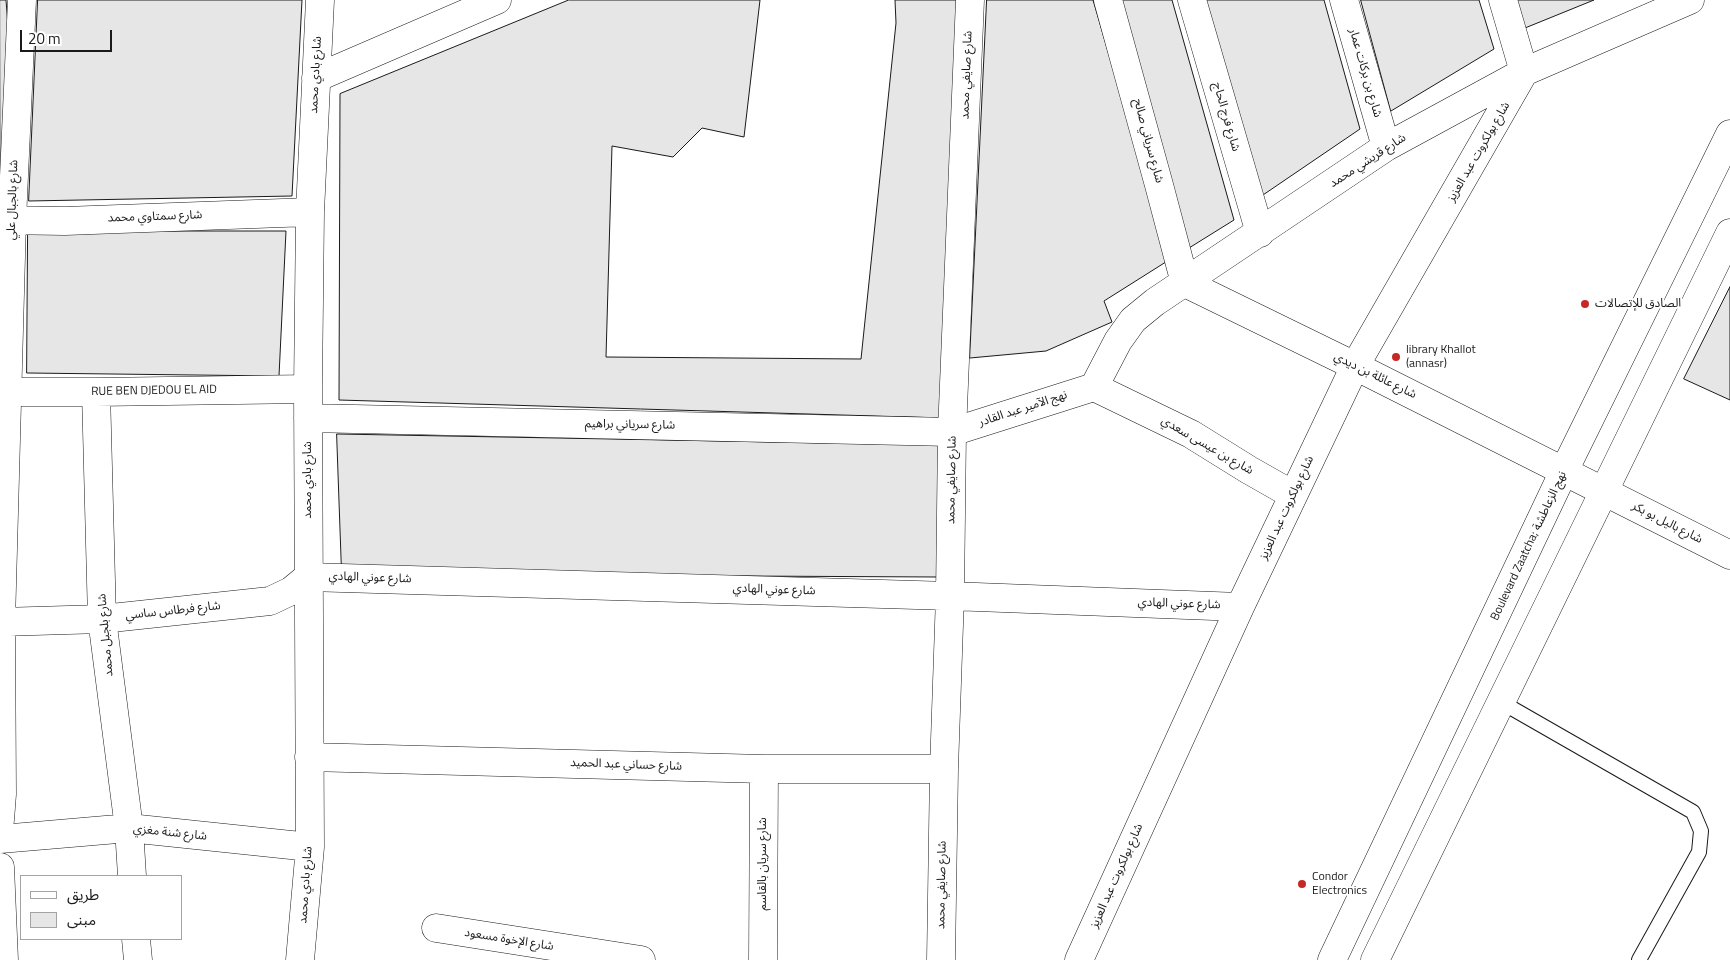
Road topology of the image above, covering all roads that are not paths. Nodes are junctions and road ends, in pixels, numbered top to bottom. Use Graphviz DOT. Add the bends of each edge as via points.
graph roads {
  1 [pos="22,0"];
  2 [pos="320,0"];
  3 [pos="497,0"];
  4 [pos="970,0"];
  5 [pos="1108,0"];
  6 [pos="1192,0"];
  7 [pos="1344,0"];
  8 [pos="1503,0"];
  9 [pos="1690,0"];
  10 [pos="1662,6"];
  11 [pos="1524,72"];
  12 [pos="316,78"];
  13 [pos="1730,134"];
  14 [pos="1386,146"];
  15 [pos="310,212"];
  16 [pos="6,220"];
  17 [pos="1260,233"];
  18 [pos="1730,233"];
  19 [pos="1185,283"];
  20 [pos="1355,366"];
  21 [pos="1094,387"];
  22 [pos="308,389"];
  23 [pos="4,391"];
  24 [pos="96,392"];
  25 [pos="308,418"];
  26 [pos="952,432"];
  27 [pos="1564,471"];
  28 [pos="1605,491"];
  29 [pos="1293,495"];
  30 [pos="1730,555"];
  31 [pos="308,577"];
  32 [pos="950,596"];
  33 [pos="1240,607"];
  34 [pos="102,619"];
  35 [pos="1,622"];
  36 [pos="1501,702"];
  37 [pos="309,757"];
  38 [pos="764,769"];
  39 [pos="944,769"];
  40 [pos="0,820"];
  41 [pos="129,828"];
  42 [pos="0,839"];
  43 [pos="310,847"];
  44 [pos="0,867"];
  45 [pos="132,875"];
  46 [pos="436,928"];
  47 [pos="136,940"];
  48 [pos="4,960"];
  49 [pos="138,960"];
  50 [pos="300,960"];
  51 [pos="641,960"];
  52 [pos="763,960"];
  53 [pos="941,960"];
  54 [pos="1079,960"];
  55 [pos="1332,960"];
  56 [pos="1375,960"];
  57 [pos="1640,960"];
  1 -- 16 [label="street, شارع بالجبال علي"];
  2 -- 12 [label="street, شارع بادي محمد"];
  3 -- 12 [label="street"];
  4 -- 26 [label="street, شارع صايفي محمد"];
  5 -- 19 [label="street, شارع سرياني صالح"];
  6 -- 17 [label="street, شارع فرج الحاج"];
  7 -- 14 [label="street, شارع بن بركات عمار"];
  8 -- 11 [label="street"];
  9 -- 10 [label="street, شارع قريشي محمد"];
  10 -- 11 [label="street, شارع قريشي محمد"];
  11 -- 14 [label="street, شارع قريشي محمد"];
  11 -- 20 [label="street, شارع بولكروت عبد العزيز"];
  12 -- 15 [label="street, شارع بادي محمد"];
  13 -- 27 [label="street, Boulevard Zaatcha; نهج الزعاطشة"];
  14 -- 17 [label="street, شارع قريشي محمد"];
  15 -- 16 [label="street, شارع سمتاوي محمد" via="64,221"];
  15 -- 22 [label="street, شارع بادي محمد"];
  16 -- 23 [label="street, شارع بالجبال علي"];
  17 -- 19 [label="street, شارع قريشي محمد"];
  18 -- 28 [label="street"];
  19 -- 20 [label="street, شارع عائلة بن ديدي"];
  19 -- 21 [label="street, شارع قريشي محمد" via="1134,320 1118,341"];
  20 -- 27 [label="street, شارع عائلة بن ديدي"];
  20 -- 29 [label="street, شارع بولكروت عبد العزيز"];
  21 -- 26 [label="street, نهج الآمير عبد القادر"];
  21 -- 29 [label="street, شارع بن عيسى سعدي" via="1191,434"];
  22 -- 24 [label="street, RUE BEN DJEDOU EL AID"];
  22 -- 25 [label="street, شارع بادي محمد"];
  23 -- 24 [label="street, RUE BEN DJEDOU EL AID"];
  23 -- 35 [label="street, شارع بالجبال علي"];
  24 -- 34 [label="street, شارع بلجبل محمد"];
  25 -- 26 [label="street, شارع سرياني براهيم"];
  25 -- 31 [label="street, شارع بادي محمد"];
  26 -- 32 [label="street, شارع صايفي محمد"];
  27 -- 28 [label="street, شارع عائلة بن ديدي"];
  27 -- 55 [label="street, Boulevard Zaatcha; نهج الزعاطشة"];
  28 -- 30 [label="street, شارع باليل بو بكر"];
  28 -- 36 [label="street"];
  29 -- 33 [label="street, شارع بولكروت عبد العزيز"];
  31 -- 32 [label="street, شارع عوني الهادي"];
  31 -- 34 [label="street, شارع فرطاس ساسي" via="291,591 270,600"];
  31 -- 37 [label="street, شارع بادي محمد"];
  32 -- 33 [label="street, شارع عوني الهادي"];
  32 -- 39 [label="street, شارع صايفي محمد"];
  33 -- 54 [label="street, شارع بولكروت عبد العزيز"];
  34 -- 35 [label="street, شارع فرطاس ساسي"];
  34 -- 41 [label="street, شارع بلجبل محمد"];
  35 -- 40 [label="street, شارع بالجبال علي"];
  36 -- 56 [label="street"];
  36 -- 57 [label="lane" via="1693,812 1701,831 1699,852"];
  37 -- 38 [label="street, شارع حساني عبد الحميد"];
  37 -- 43 [label="street, شارع بادي محمد"];
  38 -- 39 [label="street, شارع حساني عبد الحميد"];
  38 -- 52 [label="street, شارع سريان بالقاسم"];
  39 -- 53 [label="street, شارع صايفي محمد"];
  41 -- 42 [label="street, شارع شنة مغزي"];
  41 -- 43 [label="street, شارع شنة مغزي"];
  41 -- 45 [label="street, شارع بلجبل محمد"];
  43 -- 50 [label="street, شارع بادي محمد"];
  44 -- 48 [label="street"];
  46 -- 51 [label="street, شارع الإخوة مسعود"];
  47 -- 49 [label="street"];
}
